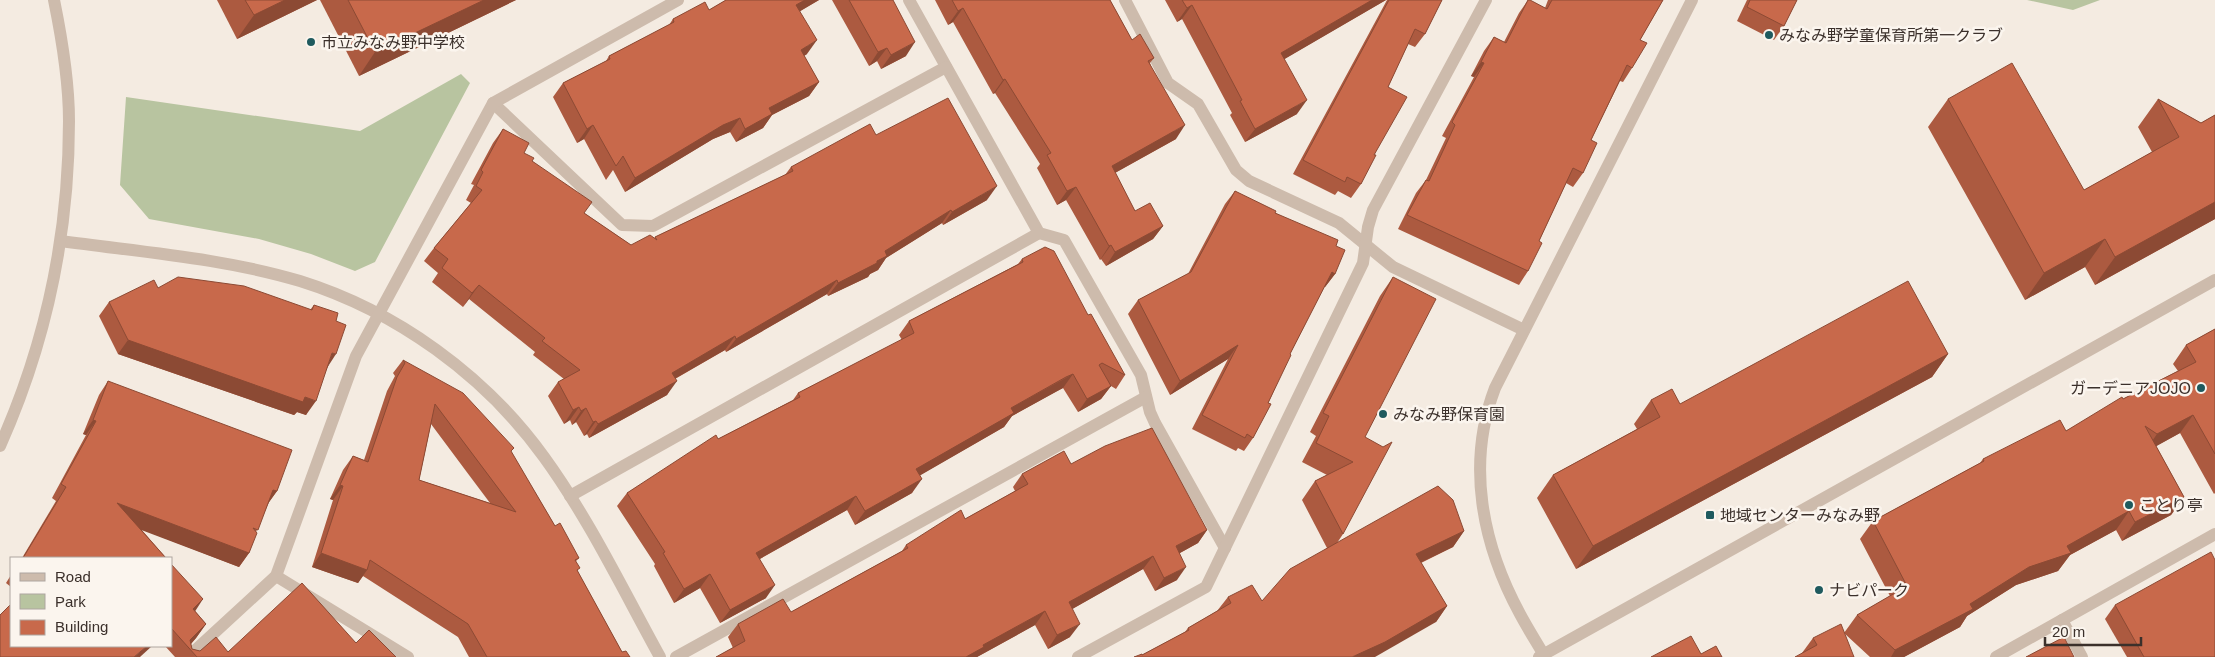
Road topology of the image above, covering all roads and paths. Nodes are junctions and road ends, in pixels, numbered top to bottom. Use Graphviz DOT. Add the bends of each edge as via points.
graph roads {
  1 [pos="54,0"];
  2 [pos="678,0"];
  3 [pos="909,0"];
  4 [pos="1125,0"];
  5 [pos="1486,0"];
  6 [pos="1692,0"];
  7 [pos="946,67"];
  8 [pos="493,103"];
  9 [pos="1039,233"];
  10 [pos="61,241"];
  11 [pos="1365,246"];
  12 [pos="2215,280"];
  13 [pos="379,315"];
  14 [pos="1524,330"];
  15 [pos="1146,397"];
  16 [pos="0,446"];
  17 [pos="570,496"];
  18 [pos="2214,537"];
  19 [pos="1225,548"];
  20 [pos="276,576"];
  21 [pos="2062,620"];
  22 [pos="1543,656"];
  23 [pos="188,657"];
  24 [pos="408,657"];
  25 [pos="660,657"];
  26 [pos="676,657"];
  27 [pos="1078,657"];
  28 [pos="1996,657"];
  29 [pos="2082,657"];
  1 -- 10 [label="street" via="69,120"];
  2 -- 8 [label="street"];
  3 -- 7 [label="street"];
  4 -- 11 [label="street" via="1168,83 1198,104 1236,170 1249,181 1339,223"];
  5 -- 11 [label="street" via="1373,210"];
  6 -- 14 [label="street"];
  7 -- 8 [label="street" via="653,226 622,225"];
  7 -- 9 [label="street"];
  8 -- 13 [label="street"];
  9 -- 15 [label="street" via="1064,240 1141,375"];
  9 -- 17 [label="street"];
  10 -- 13 [label="street" via="261,271 332,292"];
  10 -- 16 [label="street" via="34,361"];
  11 -- 14 [label="street" via="1393,267"];
  11 -- 19 [label="street" via="1363,263"];
  12 -- 22 [label="street"];
  13 -- 17 [label="street" via="415,335 477,382 543,456"];
  13 -- 20 [label="street" via="356,356"];
  14 -- 22 [label="street" via="1489,403 1482,432 1479,477 1484,518 1498,566"];
  15 -- 19 [label="street" via="1155,423"];
  15 -- 26 [label="street"];
  17 -- 25 [label="street"];
  18 -- 21 [label="street"];
  19 -- 27 [label="street" via="1206,587"];
  20 -- 23 [label="street"];
  20 -- 24 [label="street"];
  21 -- 28 [label="street"];
  21 -- 29 [label="street"];
}
